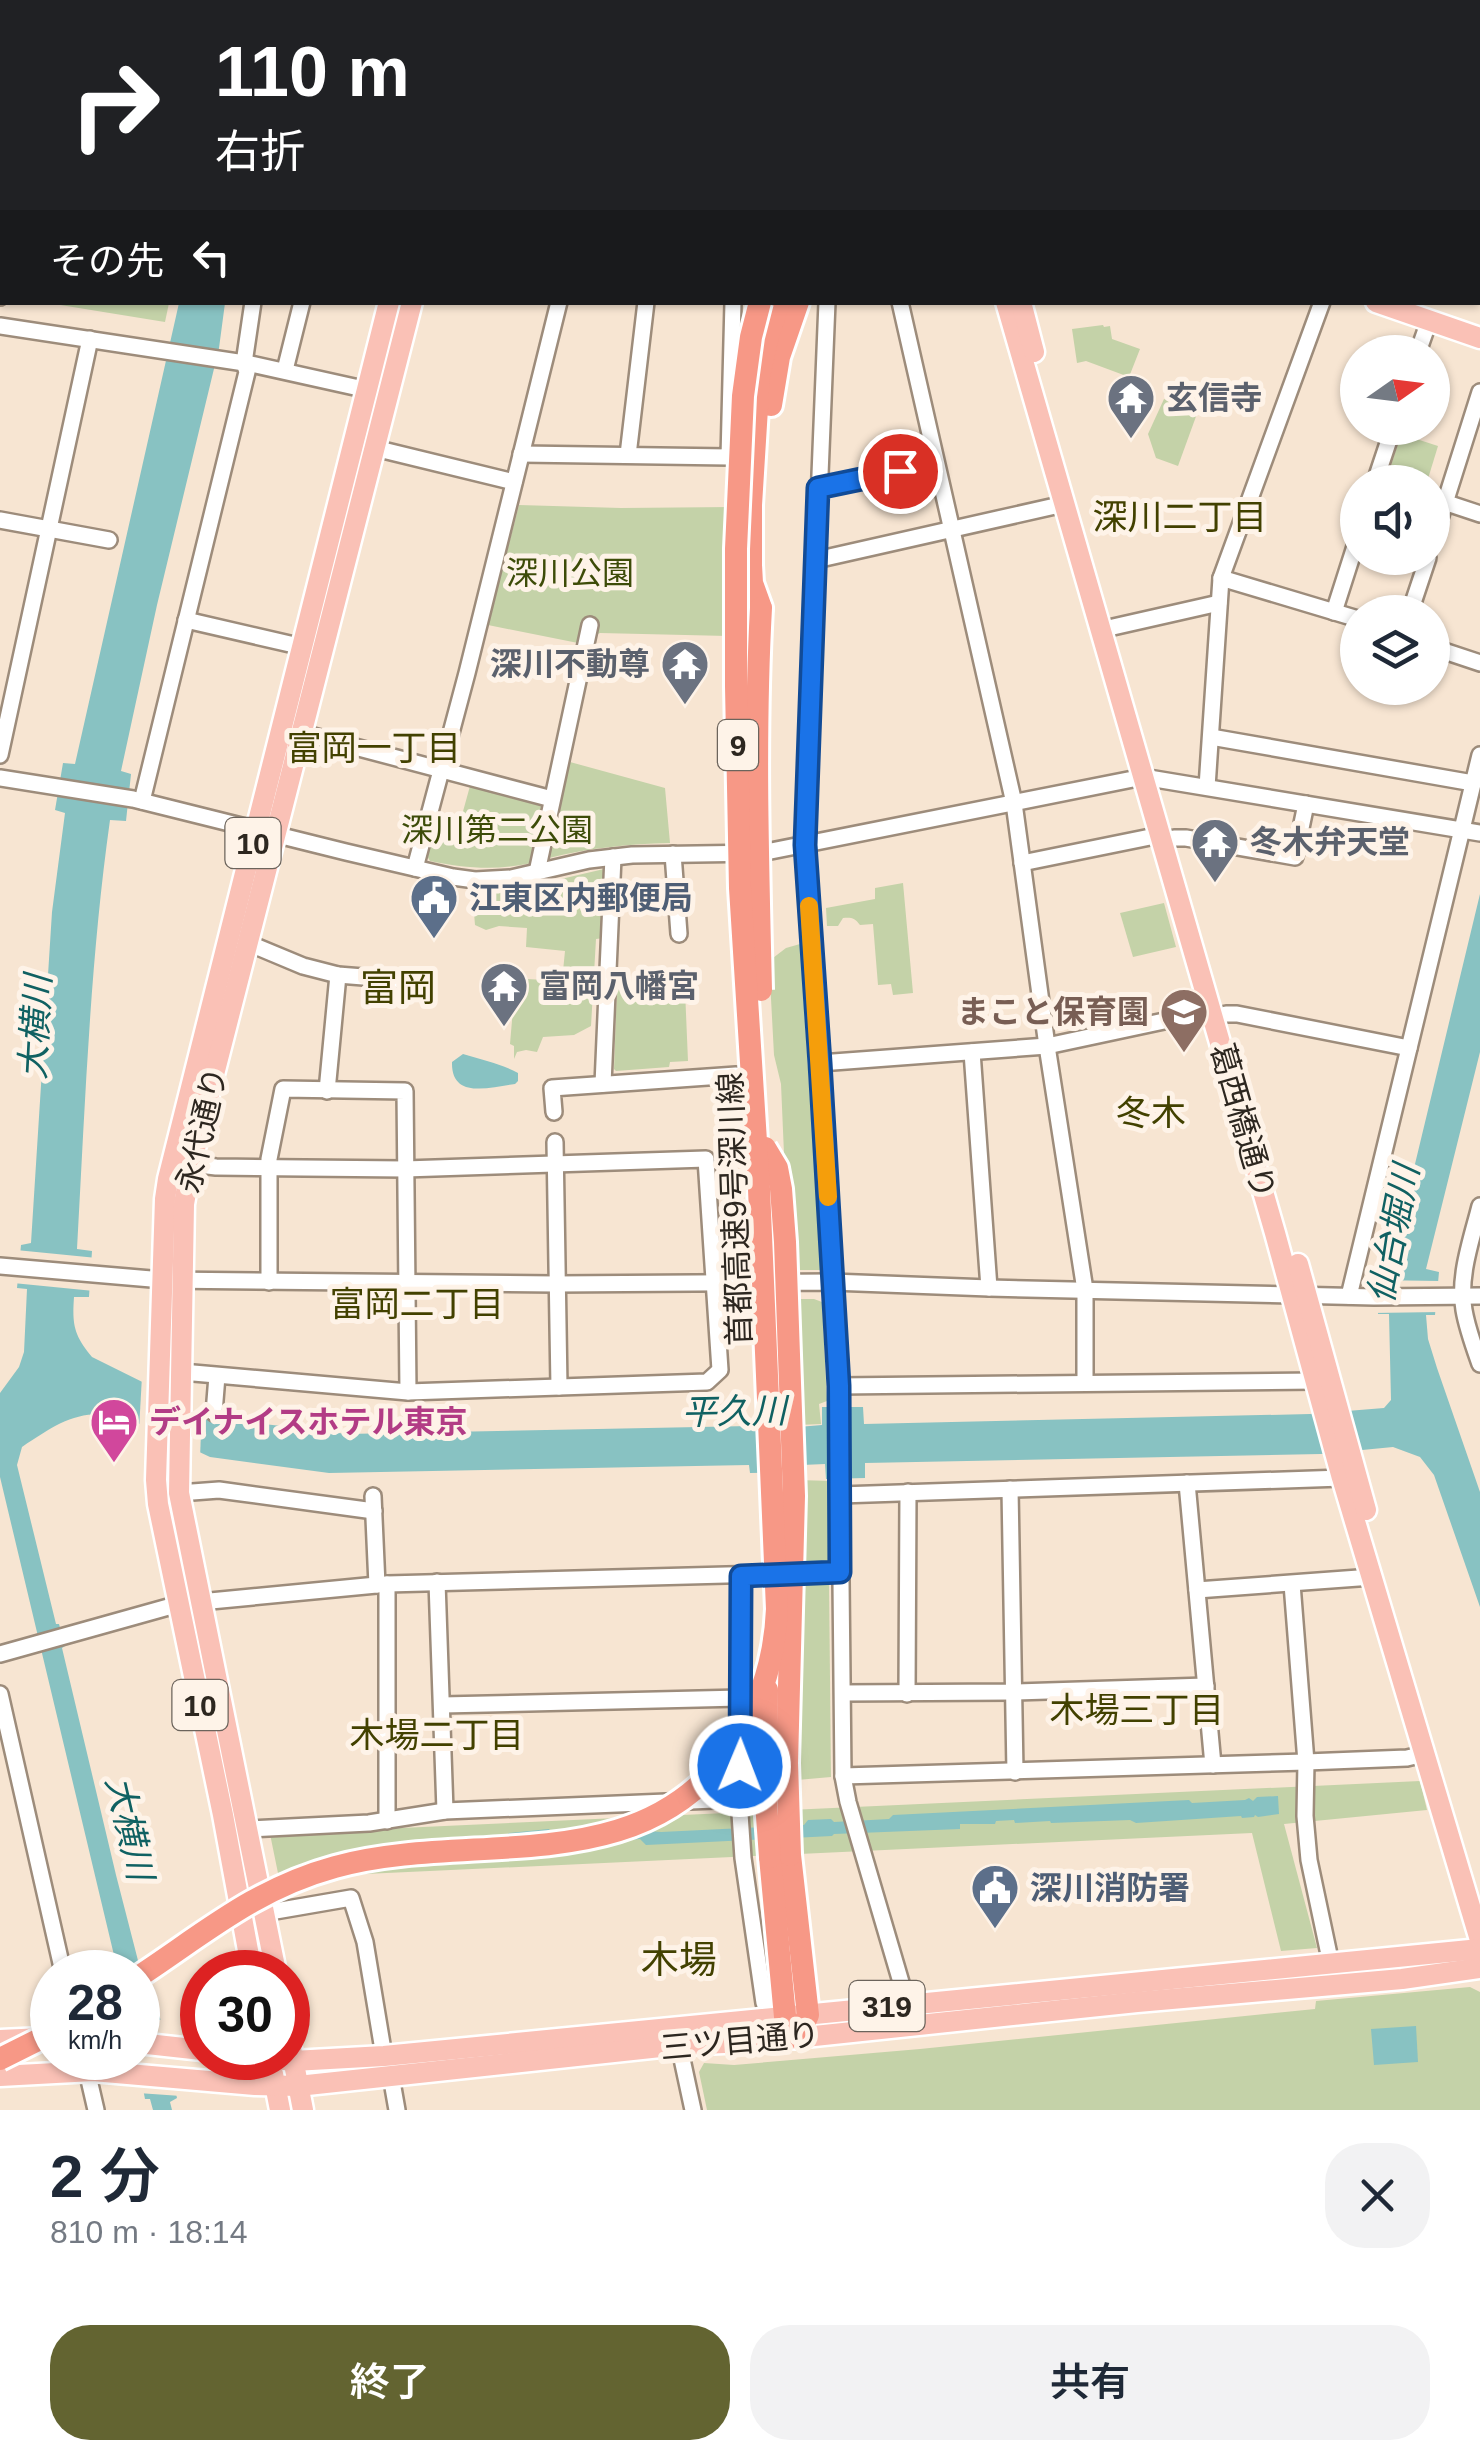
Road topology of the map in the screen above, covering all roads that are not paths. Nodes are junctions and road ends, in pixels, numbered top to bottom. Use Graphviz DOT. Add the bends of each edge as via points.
graph roads {
  1 [pos="253,305"];
  2 [pos="301,305"];
  3 [pos="387,305"];
  4 [pos="411,305"];
  5 [pos="558,305"];
  6 [pos="646,305"];
  7 [pos="733,305"];
  8 [pos="759,305"];
  9 [pos="778,305"];
  10 [pos="797,305"];
  11 [pos="827,305"];
  12 [pos="901,305"];
  13 [pos="1007,305"];
  14 [pos="1021,305"];
  15 [pos="1321,305"];
  16 [pos="1385,305"];
  17 [pos="1425,305"];
  18 [pos="1429,321"];
  19 [pos="1480,324"];
  20 [pos="0,326"];
  21 [pos="1424,335"];
  22 [pos="1480,338"];
  23 [pos="90,339"];
  24 [pos="244,363"];
  25 [pos="285,370"];
  26 [pos="368,390"];
  27 [pos="1480,392"];
  28 [pos="364,446"];
  29 [pos="521,454"];
  30 [pos="628,455"];
  31 [pos="936,463"];
  32 [pos="1450,471"];
  33 [pos="514,482"];
  34 [pos="818,488"];
  35 [pos="1064,504"];
  36 [pos="1450,504"];
  37 [pos="1480,514"];
  38 [pos="0,520"];
  39 [pos="49,529"];
  40 [pos="951,530"];
  41 [pos="110,540"];
  42 [pos="816,560"];
  43 [pos="1346,575"];
  44 [pos="1222,578"];
  45 [pos="1219,603"];
  46 [pos="761,608"];
  47 [pos="1334,612"];
  48 [pos="1340,614"];
  49 [pos="186,620"];
  50 [pos="590,625"];
  51 [pos="1113,627"];
  52 [pos="302,648"];
  53 [pos="1450,652"];
  54 [pos="1480,663"];
  55 [pos="302,733"];
  56 [pos="1211,736"];
  57 [pos="1480,754"];
  58 [pos="0,755"];
  59 [pos="442,770"];
  60 [pos="0,778"];
  61 [pos="1149,778"];
  62 [pos="1473,783"];
  63 [pos="1206,787"];
  64 [pos="552,799"];
  65 [pos="137,800"];
  66 [pos="1014,803"];
  67 [pos="1306,804"];
  68 [pos="1462,831"];
  69 [pos="266,832"];
  70 [pos="1480,833"];
  71 [pos="1167,837"];
  72 [pos="805,845"];
  73 [pos="673,854"];
  74 [pos="612,856"];
  75 [pos="1022,863"];
  76 [pos="415,868"];
  77 [pos="537,872"];
  78 [pos="679,934"];
  79 [pos="743,942"];
  80 [pos="248,943"];
  81 [pos="338,975"];
  82 [pos="414,981"];
  83 [pos="1218,1013"];
  84 [pos="1047,1046"];
  85 [pos="1408,1048"];
  86 [pos="972,1052"];
  87 [pos="820,1063"];
  88 [pos="736,1074"];
  89 [pos="603,1084"];
  90 [pos="328,1090"];
  91 [pos="554,1112"];
  92 [pos="555,1142"];
  93 [pos="765,1148"];
  94 [pos="192,1164"];
  95 [pos="556,1164"];
  96 [pos="269,1168"];
  97 [pos="405,1170"];
  98 [pos="1480,1206"];
  99 [pos="6,1266"];
  100 [pos="172,1280"];
  101 [pos="270,1282"];
  102 [pos="832,1282"];
  103 [pos="406,1284"];
  104 [pos="556,1284"];
  105 [pos="714,1284"];
  106 [pos="989,1288"];
  107 [pos="1085,1290"];
  108 [pos="1299,1295"];
  109 [pos="1350,1296"];
  110 [pos="1463,1296"];
  111 [pos="1480,1296"];
  112 [pos="1480,1364"];
  113 [pos="182,1372"];
  114 [pos="217,1376"];
  115 [pos="1316,1380"];
  116 [pos="1085,1382"];
  117 [pos="839,1386"];
  118 [pos="559,1387"];
  119 [pos="408,1392"];
  120 [pos="1329,1401"];
  121 [pos="214,1412"];
  122 [pos="1344,1466"];
  123 [pos="1188,1483"];
  124 [pos="840,1486"];
  125 [pos="1010,1489"];
  126 [pos="908,1492"];
  127 [pos="179,1493"];
  128 [pos="840,1572"];
  129 [pos="741,1576"];
  130 [pos="1372,1576"];
  131 [pos="437,1582"];
  132 [pos="1292,1584"];
  133 [pos="382,1585"];
  134 [pos="1197,1590"];
  135 [pos="179,1604"];
  136 [pos="201,1604"];
  137 [pos="0,1654"];
  138 [pos="1206,1686"];
  139 [pos="1013,1692"];
  140 [pos="843,1693"];
  141 [pos="0,1694"];
  142 [pos="908,1694"];
  143 [pos="741,1698"];
  144 [pos="442,1706"];
  145 [pos="1424,1754"];
  146 [pos="1306,1762"];
  147 [pos="1213,1765"];
  148 [pos="1015,1772"];
  149 [pos="843,1776"];
  150 [pos="739,1800"];
  151 [pos="445,1812"];
  152 [pos="387,1820"];
  153 [pos="248,1829"];
  154 [pos="780,1856"];
  155 [pos="1480,1896"];
  156 [pos="264,1913"];
  157 [pos="1480,1940"];
  158 [pos="1480,1949"];
  159 [pos="58,1950"];
  160 [pos="248,1950"];
  161 [pos="272,1950"];
  162 [pos="160,1962"];
  163 [pos="160,1963"];
  164 [pos="1331,1964"];
  165 [pos="1480,1968"];
  166 [pos="908,2015"];
  167 [pos="796,2016"];
  168 [pos="30,2036"];
  169 [pos="798,2037"];
  170 [pos="0,2042"];
  171 [pos="30,2043"];
  172 [pos="679,2046"];
  173 [pos="0,2058"];
  174 [pos="310,2062"];
  175 [pos="387,2066"];
  176 [pos="30,2075"];
  177 [pos="0,2076"];
  178 [pos="160,2076"];
  179 [pos="89,2080"];
  180 [pos="274,2080"];
  181 [pos="297,2080"];
  182 [pos="275,2086"];
  183 [pos="298,2086"];
  184 [pos="96,2110"];
  185 [pos="280,2110"];
  186 [pos="302,2110"];
  187 [pos="397,2110"];
  188 [pos="693,2110"];
  1 -- 24 [label="street"];
  2 -- 25 [label="street"];
  3 -- 26 [label="main road, 永代通り / 10"];
  4 -- 28 [label="main road, 永代通り / 10"];
  5 -- 29 [label="street"];
  6 -- 30 [label="street"];
  7 -- 30 [label="street" via="729,457"];
  8 -- 79 [label="highway, 首都高速9号深川線 / 9, bridge" via="743,396 736,549"];
  9 -- 46 [label="highway" via="757,401 750,565"];
  10 -- 46 [label="highway, 首都高速9号深川線 / 9" via="771,408"];
  11 -- 34 [label="street"];
  12 -- 31 [label="street"];
  13 -- 35 [label="main road, 葛西橋通り"];
  14 -- 51 [label="main road, 葛西橋通り"];
  15 -- 44 [label="street"];
  16 -- 18 [label="main road"];
  17 -- 19 [label="main road"];
  18 -- 21 [label="street"];
  18 -- 22 [label="main road"];
  20 -- 23 [label="street"];
  23 -- 24 [label="street"];
  23 -- 39 [label="street"];
  24 -- 25 [label="street"];
  24 -- 49 [label="street"];
  25 -- 26 [label="street"];
  26 -- 28 [label="main road, 永代通り / 10"];
  27 -- 32 [label="street"];
  28 -- 33 [label="street"];
  28 -- 52 [label="main road, 永代通り / 10"];
  28 -- 55 [label="main road, 永代通り / 10"];
  29 -- 30 [label="street"];
  29 -- 33 [label="street"];
  31 -- 34 [label="street"];
  31 -- 40 [label="street"];
  33 -- 59 [label="street"];
  34 -- 42 [label="street"];
  35 -- 40 [label="street"];
  35 -- 61 [label="main road, 葛西橋通り"];
  36 -- 37 [label="street"];
  38 -- 39 [label="street"];
  39 -- 41 [label="street"];
  39 -- 58 [label="street"];
  40 -- 42 [label="street"];
  40 -- 66 [label="street"];
  42 -- 72 [label="street"];
  43 -- 47 [label="street"];
  44 -- 45 [label="street"];
  44 -- 47 [label="street"];
  45 -- 51 [label="street"];
  45 -- 56 [label="street"];
  46 -- 93 [label="highway, 首都高速9号深川線 / 9, bridge" via="756,758"];
  47 -- 48 [label="street"];
  49 -- 52 [label="street"];
  49 -- 65 [label="street"];
  50 -- 64 [label="street"];
  51 -- 61 [label="main road, 葛西橋通り"];
  52 -- 69 [label="main road, 永代通り / 10"];
  53 -- 54 [label="street"];
  55 -- 59 [label="street"];
  55 -- 69 [label="main road, 永代通り / 10"];
  56 -- 62 [label="street"];
  56 -- 63 [label="street"];
  57 -- 62 [label="street"];
  59 -- 64 [label="street"];
  59 -- 76 [label="street"];
  60 -- 65 [label="street"];
  61 -- 63 [label="street"];
  61 -- 66 [label="street"];
  61 -- 71 [label="main road, 葛西橋通り"];
  62 -- 68 [label="street"];
  63 -- 67 [label="street"];
  64 -- 77 [label="street"];
  65 -- 69 [label="street"];
  66 -- 72 [label="street"];
  66 -- 75 [label="street"];
  67 -- 68 [label="street"];
  67 -- 71 [label="street" via="1296,858"];
  68 -- 70 [label="street"];
  68 -- 85 [label="street"];
  69 -- 76 [label="street"];
  69 -- 80 [label="main road, 永代通り / 10"];
  69 -- 100 [label="main road, 永代通り / 10" via="168,1179 164,1213"];
  71 -- 75 [label="street"];
  71 -- 83 [label="main road, 葛西橋通り"];
  72 -- 73 [label="street"];
  72 -- 87 [label="street"];
  73 -- 74 [label="street"];
  73 -- 78 [label="street"];
  74 -- 77 [label="street"];
  74 -- 89 [label="street"];
  75 -- 84 [label="street"];
  76 -- 77 [label="street" via="475,880"];
  79 -- 154 [label="highway, bridge" via="738,980 760,1476 766,1803"];
  79 -- 162 [label="highway, 首都高速9号深川線 / 9, bridge" via="777,1610 760,1696 742,1732 704,1781 645,1822 558,1844 402,1855 332,1868 250,1901"];
  80 -- 81 [label="street"];
  80 -- 94 [label="main road, 永代通り / 10"];
  81 -- 82 [label="street"];
  81 -- 90 [label="street"];
  83 -- 84 [label="street"];
  83 -- 85 [label="street"];
  83 -- 108 [label="main road, 葛西橋通り"];
  84 -- 86 [label="street"];
  84 -- 107 [label="street"];
  85 -- 109 [label="street"];
  86 -- 87 [label="street"];
  86 -- 106 [label="street"];
  87 -- 102 [label="street"];
  88 -- 89 [label="street"];
  89 -- 91 [label="street" via="552,1088"];
  90 -- 96 [label="street" via="283,1089"];
  90 -- 97 [label="street" via="404,1091"];
  92 -- 95 [label="street"];
  93 -- 154 [label="highway, bridge" via="779,1179 785,1242 794,1496"];
  93 -- 163 [label="highway, 首都高速9号深川線 / 9, bridge" via="781,1608 762,1696 728,1754 681,1800 617,1833 332,1868 235,1912"];
  94 -- 96 [label="street"];
  94 -- 100 [label="main road, 永代通り / 10"];
  95 -- 97 [label="street"];
  95 -- 104 [label="street"];
  95 -- 105 [label="street" via="706,1158"];
  96 -- 97 [label="street"];
  96 -- 101 [label="street"];
  97 -- 103 [label="street"];
  98 -- 110 [label="street"];
  99 -- 100 [label="street"];
  100 -- 101 [label="street"];
  100 -- 113 [label="main road, 永代通り / 10"];
  100 -- 135 [label="main road, 永代通り / 10" via="160,1389 158,1504"];
  101 -- 103 [label="street"];
  102 -- 105 [label="street"];
  102 -- 106 [label="street"];
  102 -- 117 [label="street"];
  103 -- 104 [label="street"];
  103 -- 119 [label="street"];
  104 -- 105 [label="street"];
  104 -- 118 [label="street"];
  105 -- 118 [label="street" via="720,1370 707,1382"];
  106 -- 107 [label="street"];
  107 -- 108 [label="street"];
  107 -- 116 [label="street"];
  108 -- 109 [label="street"];
  108 -- 115 [label="main road, 葛西橋通り"];
  108 -- 120 [label="main road, 葛西橋通り"];
  109 -- 110 [label="street"];
  110 -- 111 [label="street"];
  110 -- 112 [label="street"];
  113 -- 114 [label="street"];
  113 -- 127 [label="main road, 永代通り / 10"];
  114 -- 119 [label="street"];
  114 -- 121 [label="street"];
  115 -- 116 [label="street"];
  115 -- 120 [label="main road, 葛西橋通り"];
  116 -- 117 [label="street"];
  117 -- 124 [label="street"];
  118 -- 119 [label="street"];
  120 -- 122 [label="main road, 葛西橋通り"];
  122 -- 123 [label="street"];
  122 -- 130 [label="main road, 葛西橋通り"];
  122 -- 155 [label="main road, 葛西橋通り" via="1387,1585"];
  123 -- 125 [label="street"];
  123 -- 134 [label="street"];
  124 -- 126 [label="street"];
  124 -- 128 [label="street"];
  125 -- 126 [label="street"];
  125 -- 139 [label="street"];
  126 -- 142 [label="street"];
  127 -- 133 [label="street" via="219,1490 374,1504"];
  127 -- 136 [label="main road, 永代通り / 10"];
  128 -- 129 [label="street"];
  128 -- 140 [label="street"];
  129 -- 131 [label="street"];
  129 -- 143 [label="street"];
  130 -- 132 [label="street"];
  130 -- 145 [label="main road, 葛西橋通り"];
  131 -- 133 [label="street"];
  131 -- 144 [label="street"];
  132 -- 134 [label="street"];
  132 -- 146 [label="street"];
  133 -- 136 [label="street"];
  133 -- 152 [label="street"];
  134 -- 138 [label="street"];
  135 -- 136 [label="street"];
  135 -- 137 [label="street"];
  135 -- 160 [label="main road, 永代通り / 10"];
  136 -- 153 [label="main road, 永代通り / 10"];
  138 -- 139 [label="street"];
  138 -- 147 [label="street"];
  139 -- 142 [label="street"];
  139 -- 148 [label="street"];
  140 -- 142 [label="street"];
  140 -- 149 [label="street"];
  141 -- 159 [label="street"];
  143 -- 144 [label="street"];
  143 -- 150 [label="street"];
  144 -- 151 [label="street"];
  145 -- 146 [label="street"];
  145 -- 157 [label="main road, 葛西橋通り"];
  146 -- 147 [label="street"];
  146 -- 164 [label="street" via="1309,1860"];
  147 -- 148 [label="street"];
  148 -- 149 [label="street"];
  149 -- 166 [label="street"];
  150 -- 151 [label="street"];
  150 -- 167 [label="street" via="764,2003"];
  151 -- 152 [label="street"];
  152 -- 153 [label="street"];
  153 -- 156 [label="main road, 永代通り / 10"];
  154 -- 167 [label="highway"];
  156 -- 161 [label="main road, 永代通り / 10"];
  156 -- 175 [label="street" via="350,1898 365,1942"];
  158 -- 164 [label="main road, 三ツ目通り / 319"];
  164 -- 166 [label="main road, 三ツ目通り / 319"];
  165 -- 166 [label="main road, 三ツ目通り / 319" via="1137,2002"];
  166 -- 167 [label="main road, 三ツ目通り / 319"];
  166 -- 169 [label="main road, 三ツ目通り / 319"];
  167 -- 169 [label="highway"];
  167 -- 175 [label="main road, 三ツ目通り / 319"];
  168 -- 170 [label="highway"];
  169 -- 172 [label="main road, 三ツ目通り / 319"];
  171 -- 173 [label="highway, bridge"];
  172 -- 175 [label="main road, 三ツ目通り / 319"];
  172 -- 188 [label="street"];
  174 -- 175 [label="main road, 三ツ目通り / 319"];
  175 -- 183 [label="main road, 三ツ目通り / 319"];
  175 -- 187 [label="street"];
  176 -- 177 [label="main road, 三ツ目通り / 319"];
  178 -- 182 [label="main road, 三ツ目通り / 319"];
  179 -- 184 [label="street"];
  180 -- 182 [label="main road"];
  181 -- 183 [label="main road"];
  182 -- 183 [label="main road, 三ツ目通り / 319"];
  182 -- 185 [label="main road"];
  183 -- 186 [label="main road"];
}
